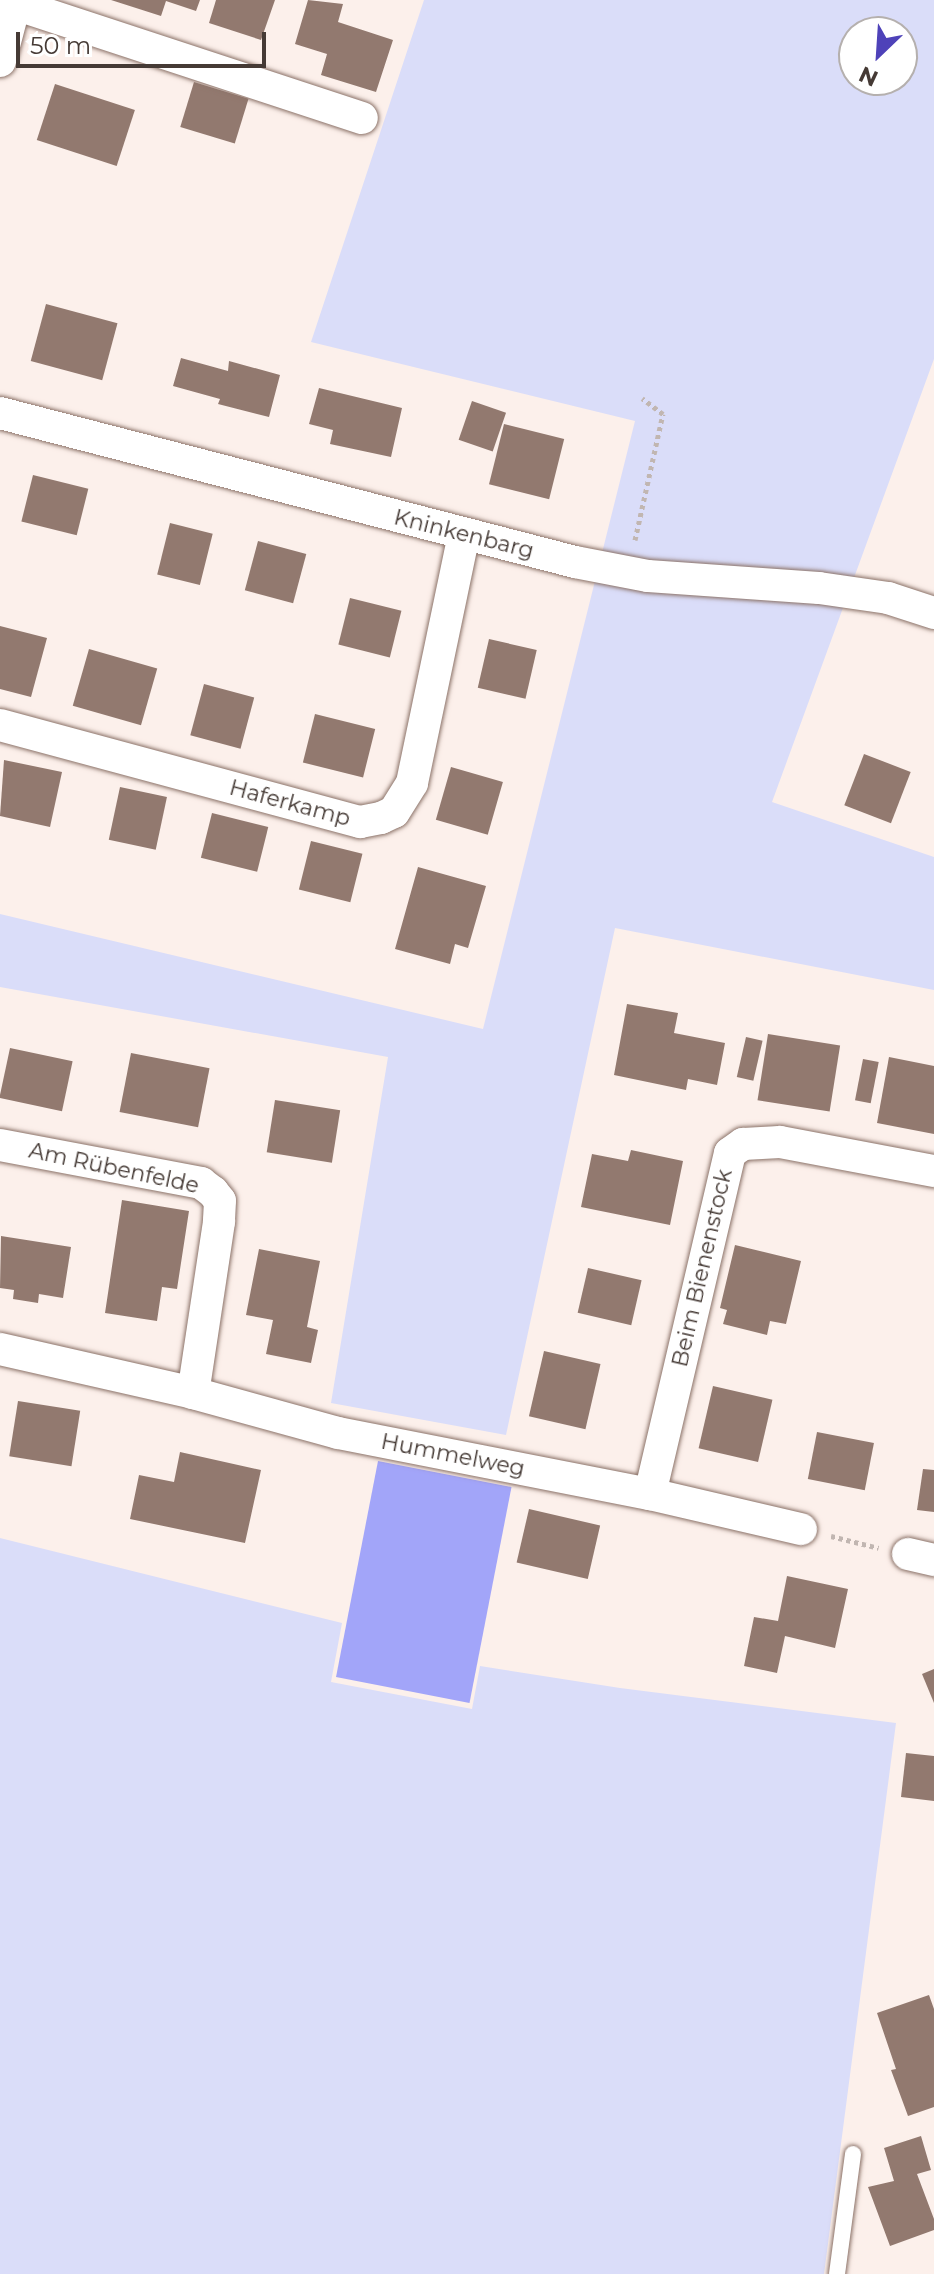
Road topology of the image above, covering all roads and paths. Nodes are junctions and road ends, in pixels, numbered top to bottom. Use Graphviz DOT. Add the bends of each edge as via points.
graph roads {
  1 [pos="11,1"];
  2 [pos="0,61"];
  3 [pos="362,118"];
  4 [pos="642,398"];
  5 [pos="0,413"];
  6 [pos="464,534"];
  7 [pos="627,572"];
  8 [pos="934,613"];
  9 [pos="0,725"];
  10 [pos="0,1145"];
  11 [pos="934,1171"];
  12 [pos="0,1349"];
  13 [pos="193,1393"];
  14 [pos="650,1494"];
  15 [pos="801,1529"];
  16 [pos="921,1557"];
  17 [pos="853,2154"];
  18 [pos="837,2274"];
  1 -- 2 [label="street"];
  1 -- 3 [label="street"];
  4 -- 7 [label="path" via="663,414"];
  5 -- 6 [label="street, Kninkenbarg"];
  6 -- 7 [label="street, Kninkenbarg"];
  6 -- 9 [label="street, Haferkamp" via="412,783 394,812 381,818 360,822"];
  7 -- 8 [label="street, Kninkenbarg" via="819,588 888,598"];
  10 -- 13 [label="street, Am Rübenfelde" via="201,1183 213,1192 220,1201 219,1222"];
  11 -- 14 [label="street, Beim Bienenstock" via="780,1142 743,1144 730,1153"];
  12 -- 13 [label="street, Hummelweg"];
  13 -- 14 [label="street, Hummelweg" via="338,1433"];
  14 -- 15 [label="street, Hummelweg"];
  15 -- 16 [label="path"];
  17 -- 18 [label="lane"];
}
